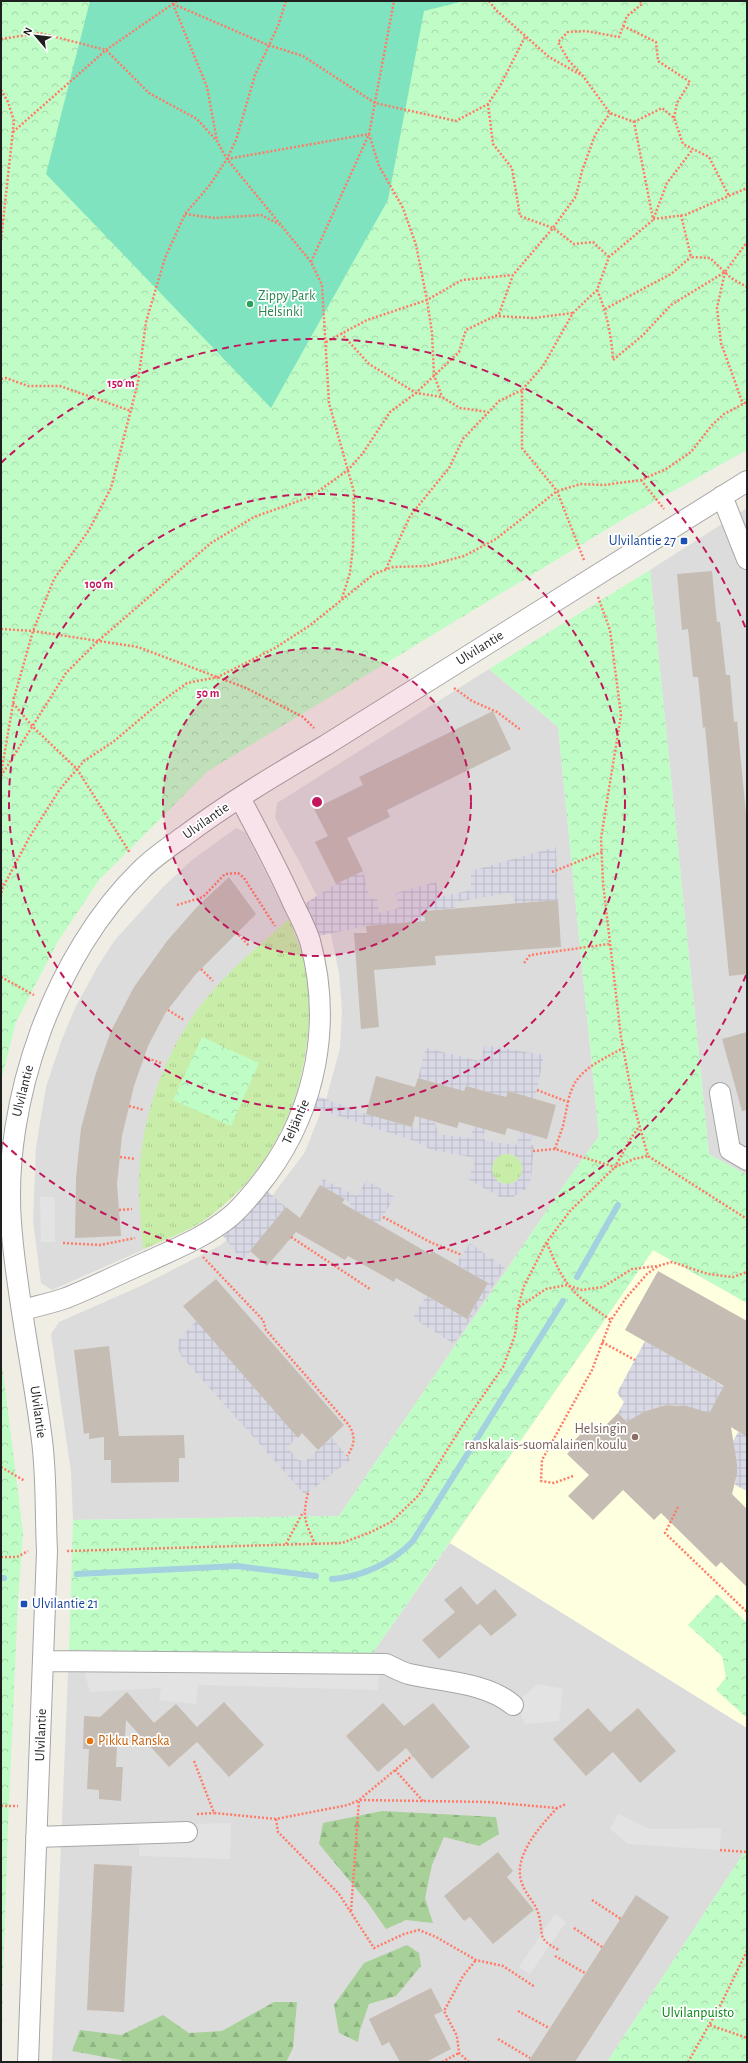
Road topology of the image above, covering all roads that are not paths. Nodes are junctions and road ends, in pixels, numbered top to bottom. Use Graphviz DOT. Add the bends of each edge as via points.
graph roads {
  1 [pos="747,481"];
  2 [pos="722,496"];
  3 [pos="747,559"];
  4 [pos="240,798"];
  5 [pos="720,1093"];
  6 [pos="747,1160"];
  7 [pos="23,1310"];
  8 [pos="44,1661"];
  9 [pos="513,1705"];
  10 [pos="187,1832"];
  11 [pos="36,1837"];
  12 [pos="28,2062"];
  1 -- 2 [label="street, Ulvilantie"];
  2 -- 3 [label="street"];
  2 -- 4 [label="street, Ulvilantie" via="587,570"];
  4 -- 7 [label="street, Ulvilantie" via="212,815 143,868 118,894 77,955 51,1003 24,1084 12,1144 11,1224"];
  4 -- 7 [label="street, Teljäntie" via="309,938 318,976 321,1021 318,1052 305,1106 288,1144 273,1166 246,1201 216,1227 64,1299"];
  5 -- 6 [label="street" via="730,1150"];
  7 -- 8 [label="street, Ulvilantie" via="42,1435 45,1479 47,1551"];
  8 -- 9 [label="street" via="386,1664 407,1674 464,1683 505,1698"];
  8 -- 11 [label="street, Ulvilantie"];
  10 -- 11 [label="street"];
  11 -- 12 [label="street, Ulvilantie"];
}
